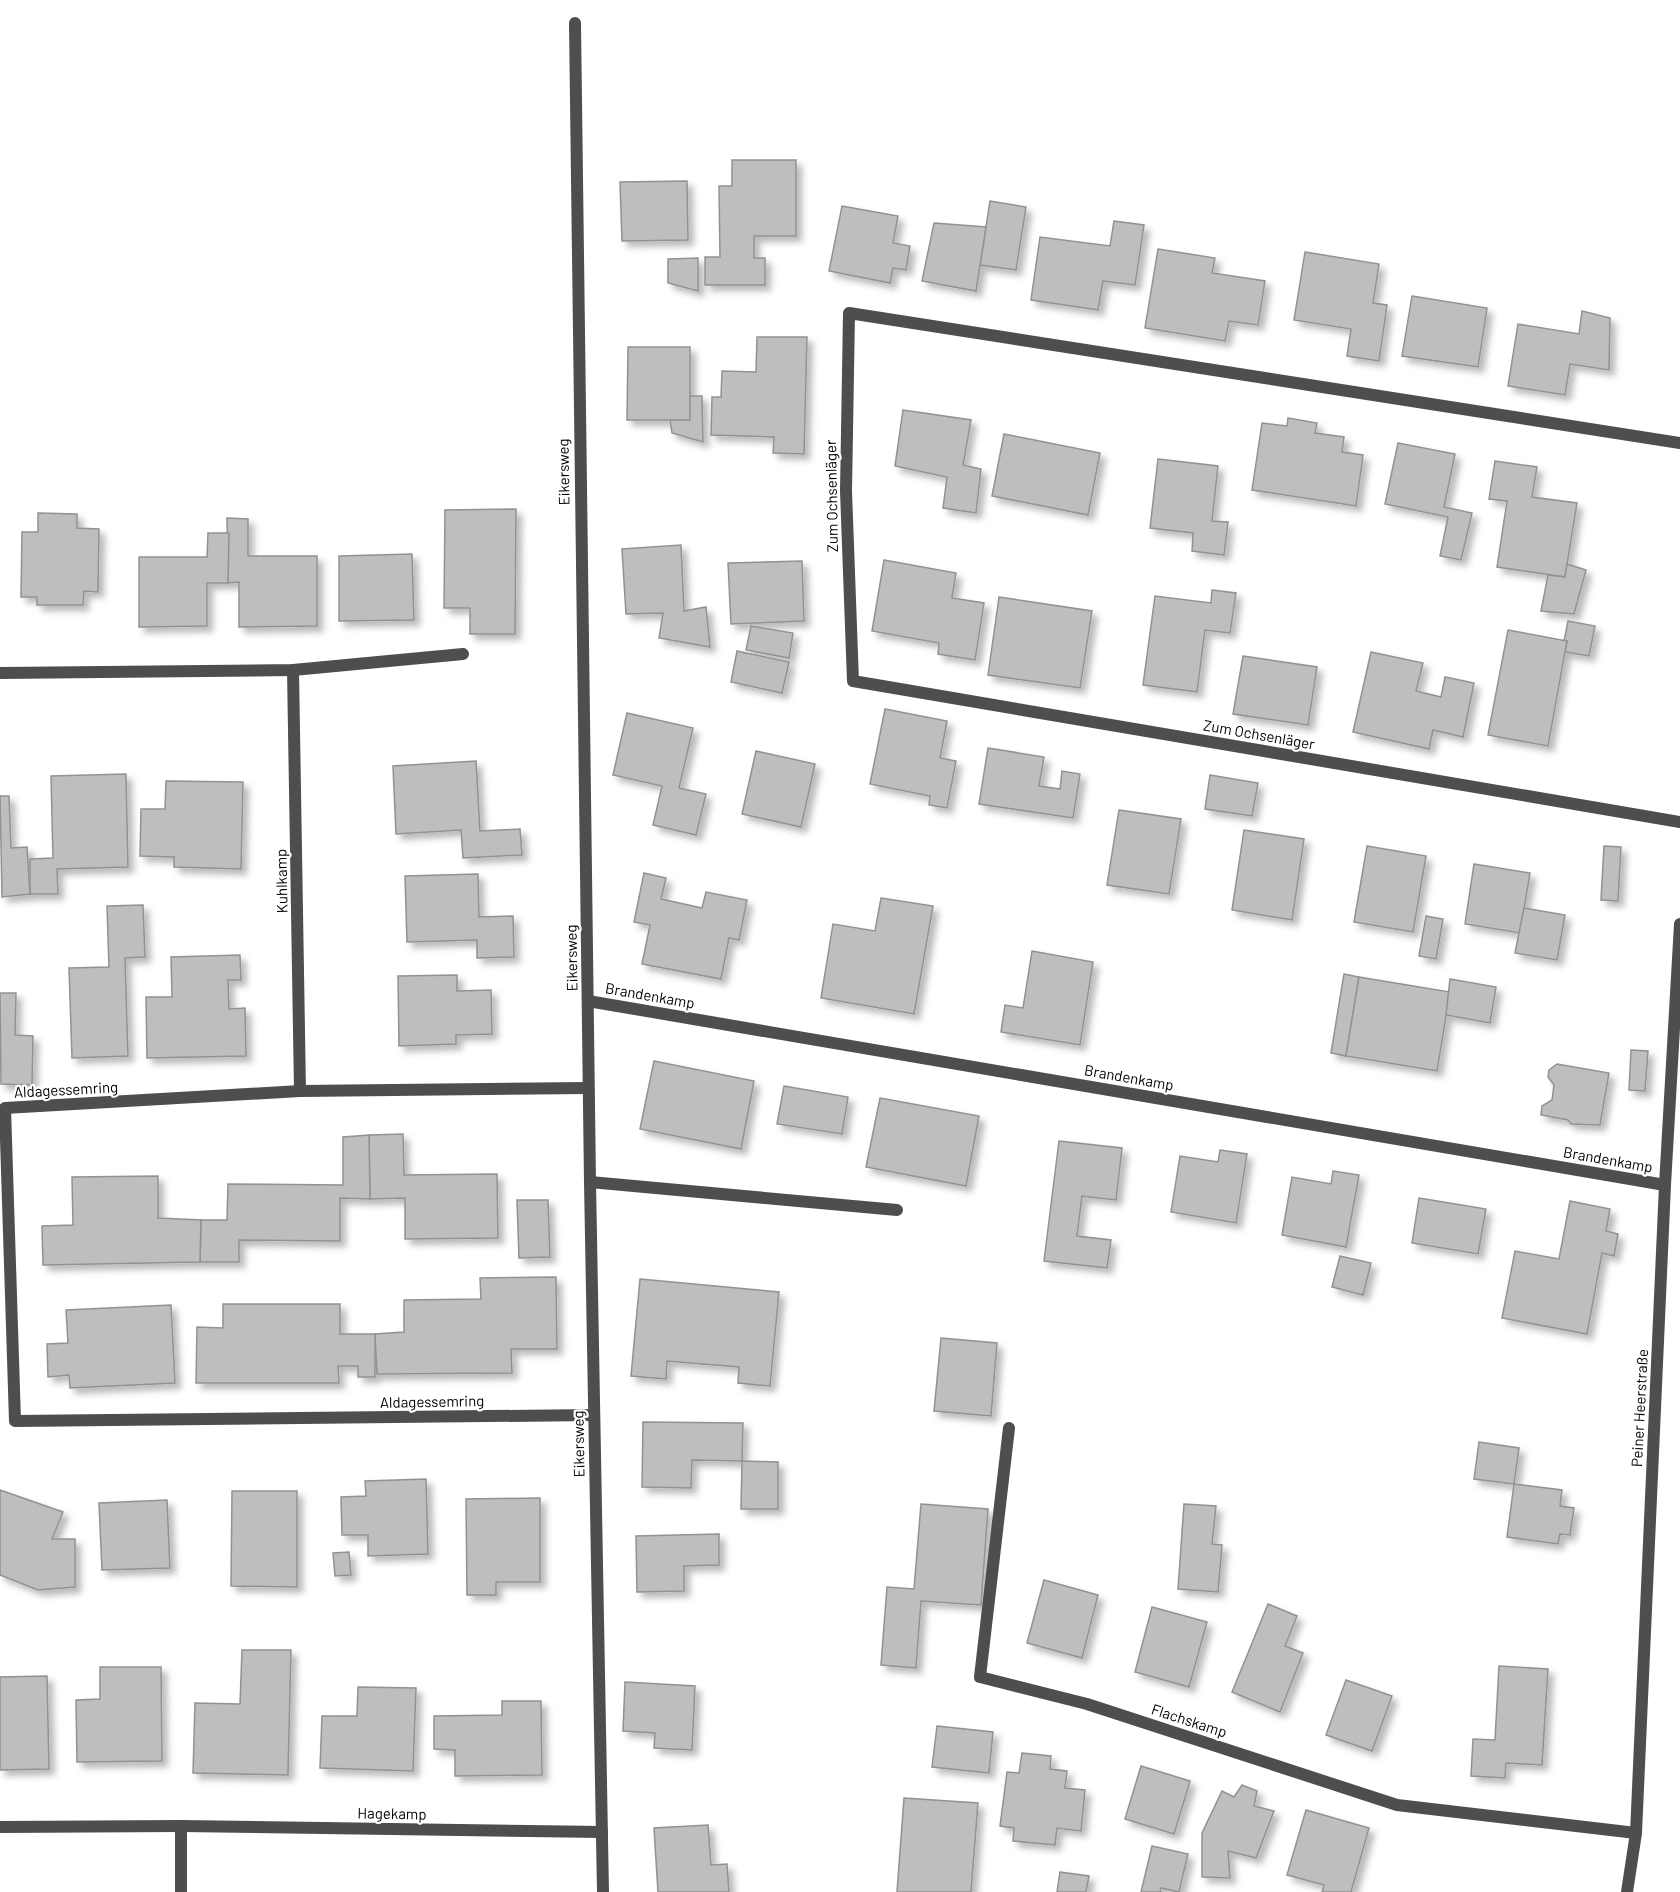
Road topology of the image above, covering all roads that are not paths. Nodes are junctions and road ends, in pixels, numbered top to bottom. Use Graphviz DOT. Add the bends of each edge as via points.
graph roads {
  1 [pos="574,23"];
  2 [pos="1680,443"];
  3 [pos="462,654"];
  4 [pos="294,670"];
  5 [pos="0,673"];
  6 [pos="1680,822"];
  7 [pos="1680,924"];
  8 [pos="1680,965"];
  9 [pos="588,1000"];
  10 [pos="588,1088"];
  11 [pos="300,1091"];
  12 [pos="590,1182"];
  13 [pos="1665,1185"];
  14 [pos="897,1210"];
  15 [pos="594,1415"];
  16 [pos="1009,1428"];
  17 [pos="182,1826"];
  18 [pos="0,1827"];
  19 [pos="602,1832"];
  20 [pos="1636,1833"];
  21 [pos="181,1892"];
  22 [pos="603,1892"];
  23 [pos="1627,1892"];
  1 -- 9 [label="street, Eikersweg"];
  2 -- 6 [label="street, Zum Ochsenläger" via="849,313 846,491 852,681"];
  3 -- 4 [label="street"];
  4 -- 5 [label="street"];
  4 -- 11 [label="street, Kuhlkamp"];
  7 -- 8 [label="street, Peiner Heerstraße"];
  8 -- 13 [label="street, Peiner Heerstraße"];
  9 -- 10 [label="street, Eikersweg"];
  9 -- 13 [label="street, Brandenkamp"];
  10 -- 11 [label="street, Aldagessemring"];
  10 -- 12 [label="street, Eikersweg"];
  11 -- 15 [label="street, Aldagessemring" via="5,1108 15,1421"];
  12 -- 14 [label="street"];
  12 -- 15 [label="street, Eikersweg"];
  13 -- 20 [label="street, Peiner Heerstraße"];
  15 -- 19 [label="street, Eikersweg"];
  16 -- 20 [label="street, Flachskamp" via="980,1677 1087,1704 1397,1805"];
  17 -- 18 [label="street, Hagekamp"];
  17 -- 19 [label="street, Hagekamp"];
  17 -- 21 [label="street"];
  19 -- 22 [label="street, Eikersweg"];
  20 -- 23 [label="street, Peiner Heerstraße"];
}
